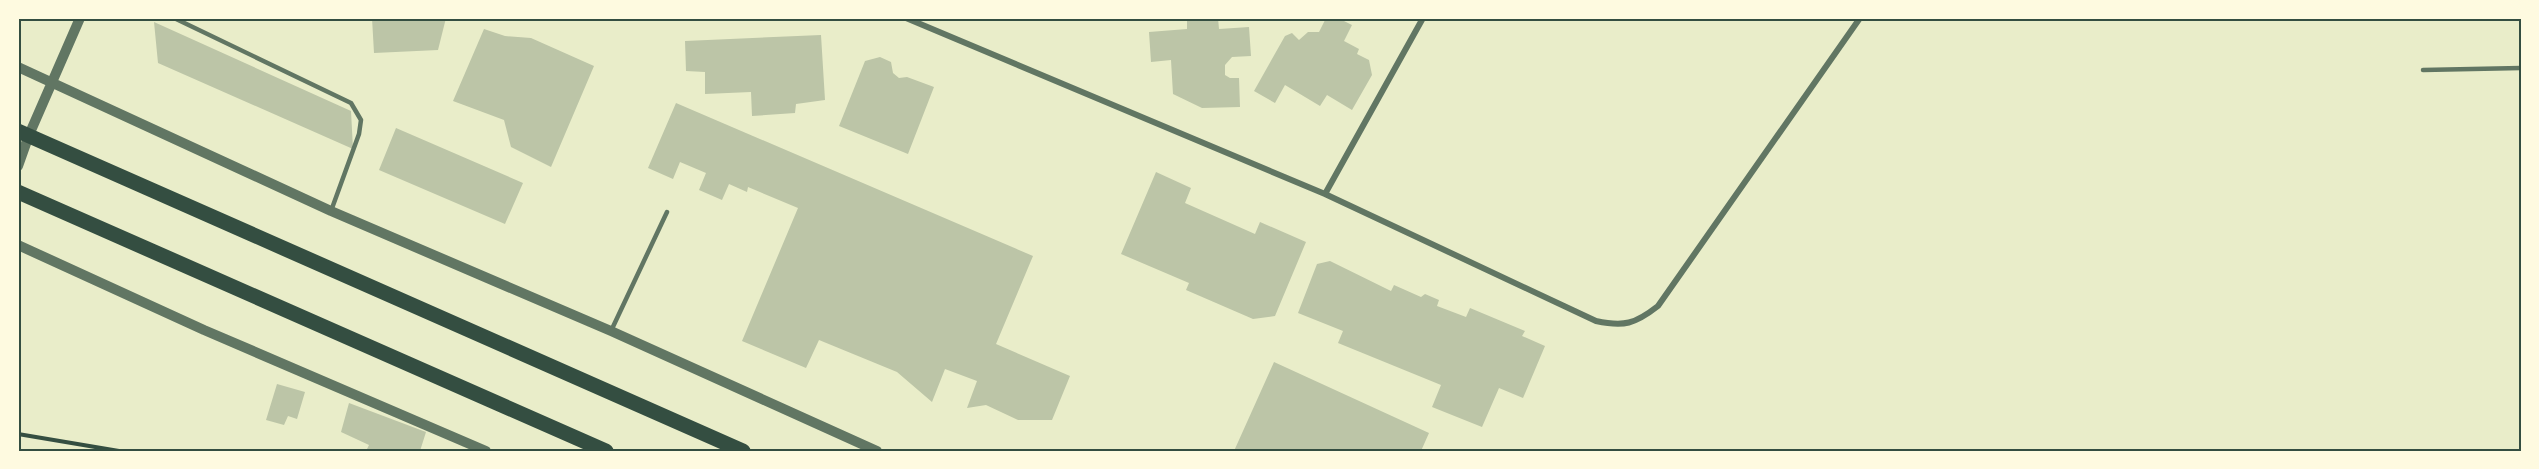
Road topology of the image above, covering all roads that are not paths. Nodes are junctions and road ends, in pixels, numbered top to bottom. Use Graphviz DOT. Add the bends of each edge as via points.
graph roads {
  1 [pos="80,18"];
  2 [pos="174,18"];
  3 [pos="906,18"];
  4 [pos="1423,18"];
  5 [pos="1860,18"];
  6 [pos="18,67"];
  7 [pos="2521,68"];
  8 [pos="2423,70"];
  9 [pos="53,83"];
  10 [pos="23,133"];
  11 [pos="18,166"];
  12 [pos="18,192"];
  13 [pos="1325,194"];
  14 [pos="331,211"];
  15 [pos="667,212"];
  16 [pos="18,245"];
  17 [pos="611,331"];
  18 [pos="486,451"];
  19 [pos="606,451"];
  20 [pos="743,451"];
  21 [pos="877,451"];
  1 -- 9 [label="street"];
  2 -- 14 [label="lane" via="351,103 361,120 359,134"];
  3 -- 13 [label="street"];
  4 -- 13 [label="street"];
  5 -- 13 [label="street" via="1675,285 1658,306 1628,324 1596,321"];
  6 -- 9 [label="street"];
  7 -- 8 [label="lane"];
  9 -- 10 [label="street"];
  9 -- 14 [label="street"];
  10 -- 11 [label="street"];
  10 -- 20 [label="main road"];
  12 -- 19 [label="main road"];
  14 -- 17 [label="street"];
  15 -- 17 [label="lane"];
  16 -- 18 [label="street"];
  17 -- 21 [label="street"];
}
